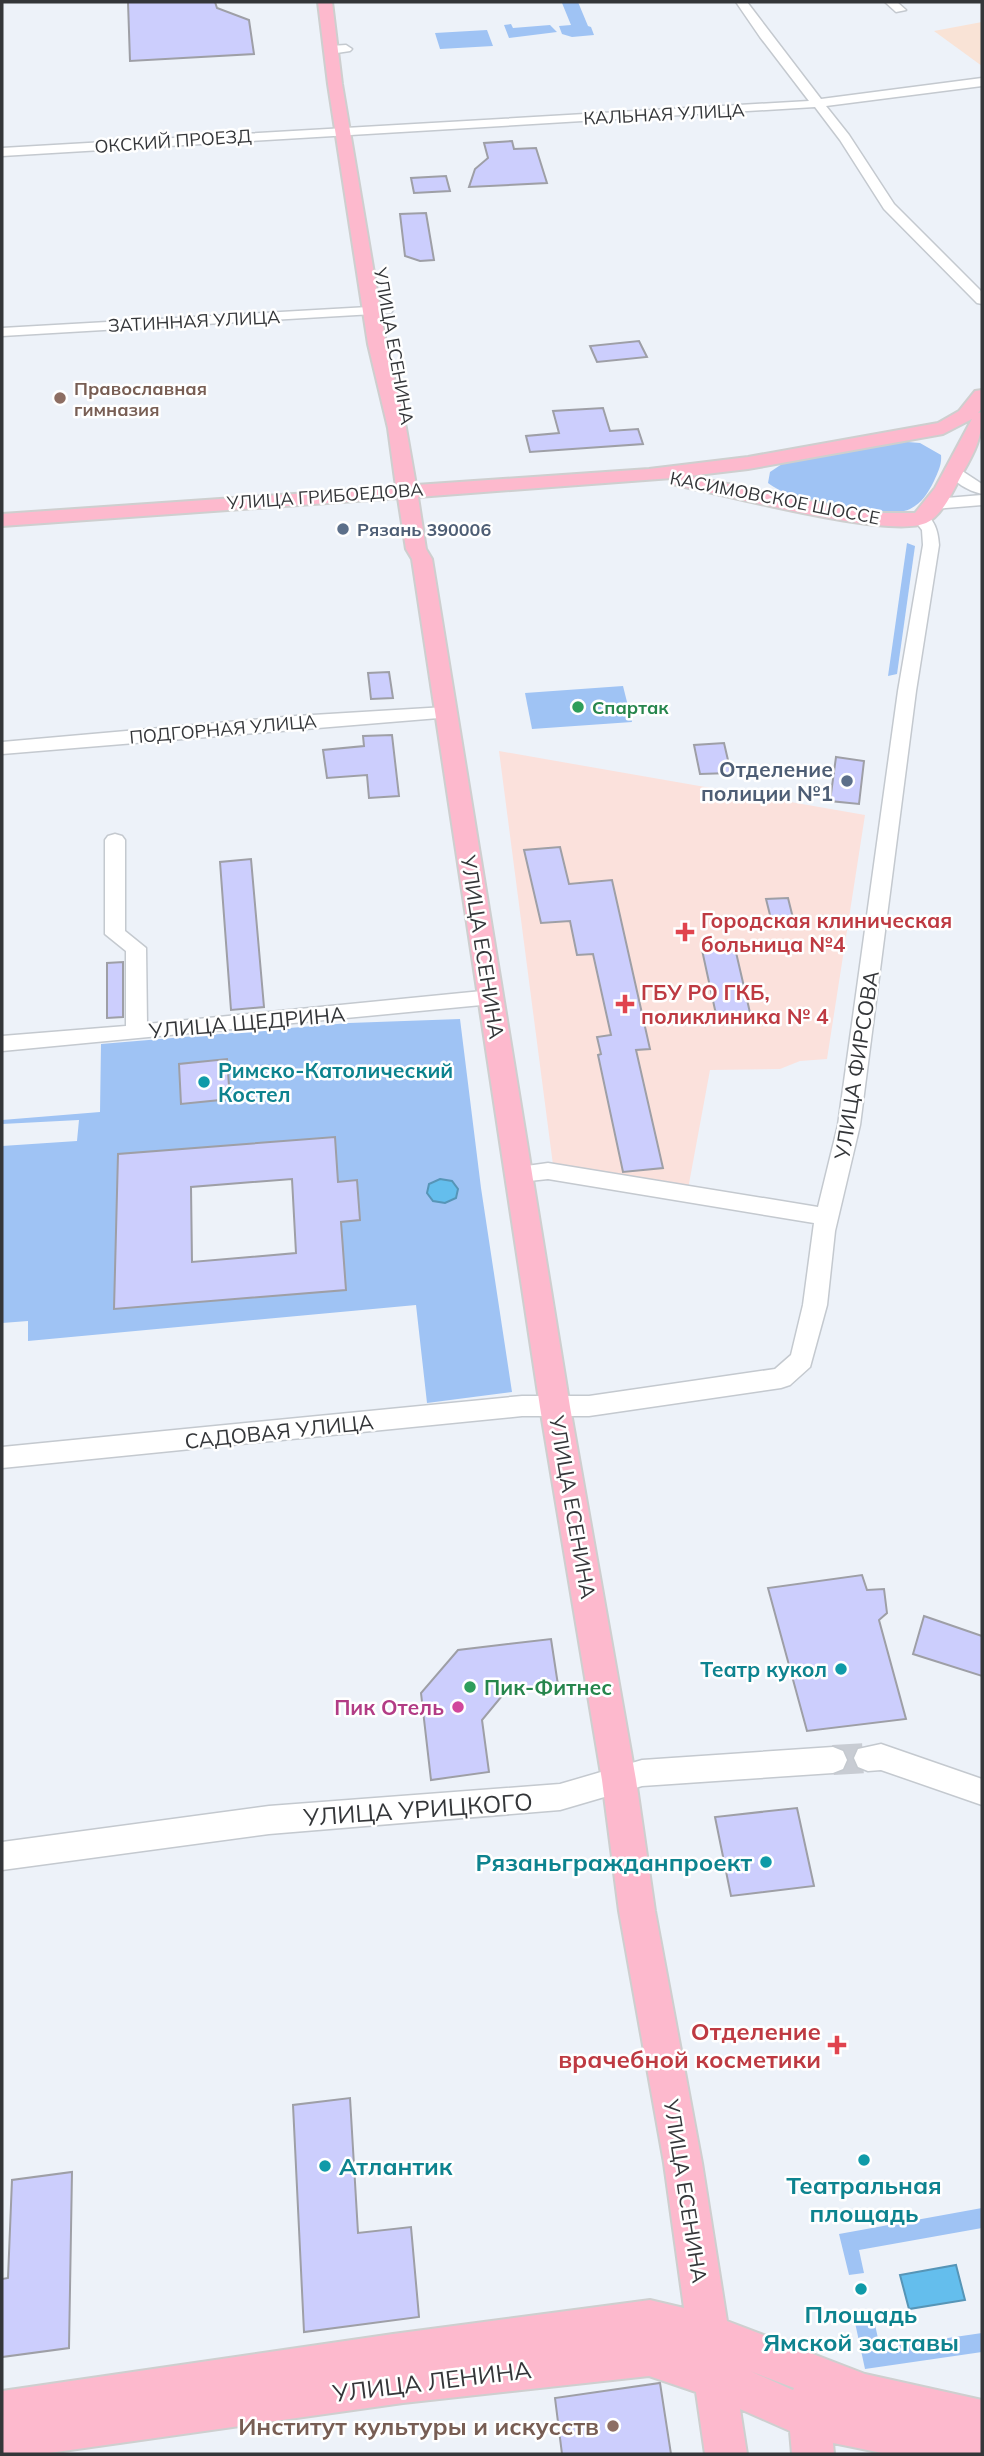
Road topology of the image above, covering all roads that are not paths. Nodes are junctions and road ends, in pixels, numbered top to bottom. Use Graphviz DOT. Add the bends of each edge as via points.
graph roads {
  1 [pos="325,2"];
  2 [pos="338,2"];
  3 [pos="742,2"];
  4 [pos="890,2"];
  5 [pos="900,10"];
  6 [pos="338,50"];
  7 [pos="982,82"];
  8 [pos="818,105"];
  9 [pos="351,130"];
  10 [pos="2,152"];
  11 [pos="982,300"];
  12 [pos="379,310"];
  13 [pos="2,332"];
  14 [pos="982,395"];
  15 [pos="982,418"];
  16 [pos="893,436"];
  17 [pos="754,465"];
  18 [pos="953,470"];
  19 [pos="649,475"];
  20 [pos="728,488"];
  21 [pos="982,489"];
  22 [pos="413,490"];
  23 [pos="982,500"];
  24 [pos="793,502"];
  25 [pos="927,511"];
  26 [pos="2,520"];
  27 [pos="445,713"];
  28 [pos="2,748"];
  29 [pos="114,840"];
  30 [pos="492,997"];
  31 [pos="137,1033"];
  32 [pos="2,1044"];
  33 [pos="520,1174"];
  34 [pos="631,1185"];
  35 [pos="829,1217"];
  36 [pos="555,1406"];
  37 [pos="2,1458"];
  38 [pos="868,1758"];
  39 [pos="833,1760"];
  40 [pos="619,1780"];
  41 [pos="982,1793"];
  42 [pos="2,1856"];
  43 [pos="709,2336"];
  44 [pos="806,2373"];
  45 [pos="715,2377"];
  46 [pos="2,2412"];
  47 [pos="982,2421"];
  48 [pos="812,2436"];
  49 [pos="2,2440"];
  50 [pos="982,2450"];
  51 [pos="726,2454"];
  1 -- 6 [label="main road"];
  2 -- 6 [label="main road"];
  3 -- 8 [label="street"];
  4 -- 5 [label="street"];
  6 -- 9 [label="main road, УЛИЦА ЕСЕНИНА"];
  7 -- 8 [label="street, КАЛЬНАЯ УЛИЦА"];
  8 -- 9 [label="street, КАЛЬНАЯ УЛИЦА"];
  8 -- 11 [label="street" via="889,206"];
  9 -- 10 [label="street, ОКСКИЙ ПРОЕЗД"];
  9 -- 12 [label="main road, УЛИЦА ЕСЕНИНА"];
  12 -- 13 [label="street, ЗАТИННАЯ УЛИЦА"];
  12 -- 22 [label="main road, УЛИЦА ЕСЕНИНА" via="377,344"];
  14 -- 16 [label="main road, КАСИМОВСКОЕ ШОССЕ" via="973,410 943,428"];
  15 -- 18 [label="main road"];
  16 -- 17 [label="main road, КАСИМОВСКОЕ ШОССЕ"];
  16 -- 18 [label="main road, КАСИМОВСКОЕ ШОССЕ" via="937,445 948,455"];
  17 -- 19 [label="main road, КАСИМОВСКОЕ ШОССЕ"];
  17 -- 20 [label="main road"];
  17 -- 24 [label="main road" via="753,482 762,491"];
  18 -- 21 [label="street"];
  18 -- 25 [label="main road"];
  19 -- 20 [label="main road, КАСИМОВСКОЕ ШОССЕ"];
  19 -- 22 [label="main road, УЛИЦА ГРИБОЕДОВА"];
  20 -- 24 [label="main road, КАСИМОВСКОЕ ШОССЕ"];
  22 -- 26 [label="main road, УЛИЦА ГРИБОЕДОВА"];
  22 -- 27 [label="main road, УЛИЦА ЕСЕНИНА" via="432,546 422,559"];
  23 -- 25 [label="street"];
  24 -- 25 [label="main road, КАСИМОВСКОЕ ШОССЕ" via="858,517 900,520"];
  25 -- 35 [label="street, УЛИЦА ФИРСОВА" via="931,545 849,1125"];
  27 -- 28 [label="street, ПОДГОРНАЯ УЛИЦА"];
  27 -- 30 [label="main road, УЛИЦА ЕСЕНИНА"];
  29 -- 31 [label="street" via="115,934 136,948"];
  30 -- 31 [label="street, УЛИЦА ЩЕДРИНА"];
  30 -- 33 [label="main road, УЛИЦА ЕСЕНИНА"];
  31 -- 32 [label="street, УЛИЦА ЩЕДРИНА"];
  33 -- 34 [label="street" via="548,1171"];
  33 -- 36 [label="main road, УЛИЦА ЕСЕНИНА"];
  34 -- 35 [label="street"];
  35 -- 36 [label="street, УЛИЦА ФИРСОВА" via="802,1360 781,1378 650,1399"];
  36 -- 37 [label="street, САДОВАЯ УЛИЦА"];
  36 -- 40 [label="main road, УЛИЦА ЕСЕНИНА"];
  38 -- 41 [label="street" via="881,1757"];
  39 -- 40 [label="street, УЛИЦА УРИЦКОГО" via="642,1773"];
  40 -- 42 [label="street, УЛИЦА УРИЦКОГО" via="560,1797 269,1820"];
  40 -- 43 [label="main road, УЛИЦА ЕСЕНИНА"];
  43 -- 44 [label="main road, УЛИЦА ЛЕНИНА"];
  43 -- 45 [label="main road, УЛИЦА ЕСЕНИНА"];
  43 -- 46 [label="main road, УЛИЦА ЛЕНИНА" via="650,2319"];
  44 -- 47 [label="main road, УЛИЦА ЛЕНИНА" via="865,2395"];
  44 -- 48 [label="main road"];
  45 -- 48 [label="main road, УЛИЦА ЛЕНИНА"];
  45 -- 49 [label="main road, УЛИЦА ЛЕНИНА" via="649,2356 403,2382"];
  45 -- 51 [label="main road, УЛИЦА ЕСЕНИНА"];
  48 -- 50 [label="main road, УЛИЦА ЛЕНИНА" via="906,2437"];
}
